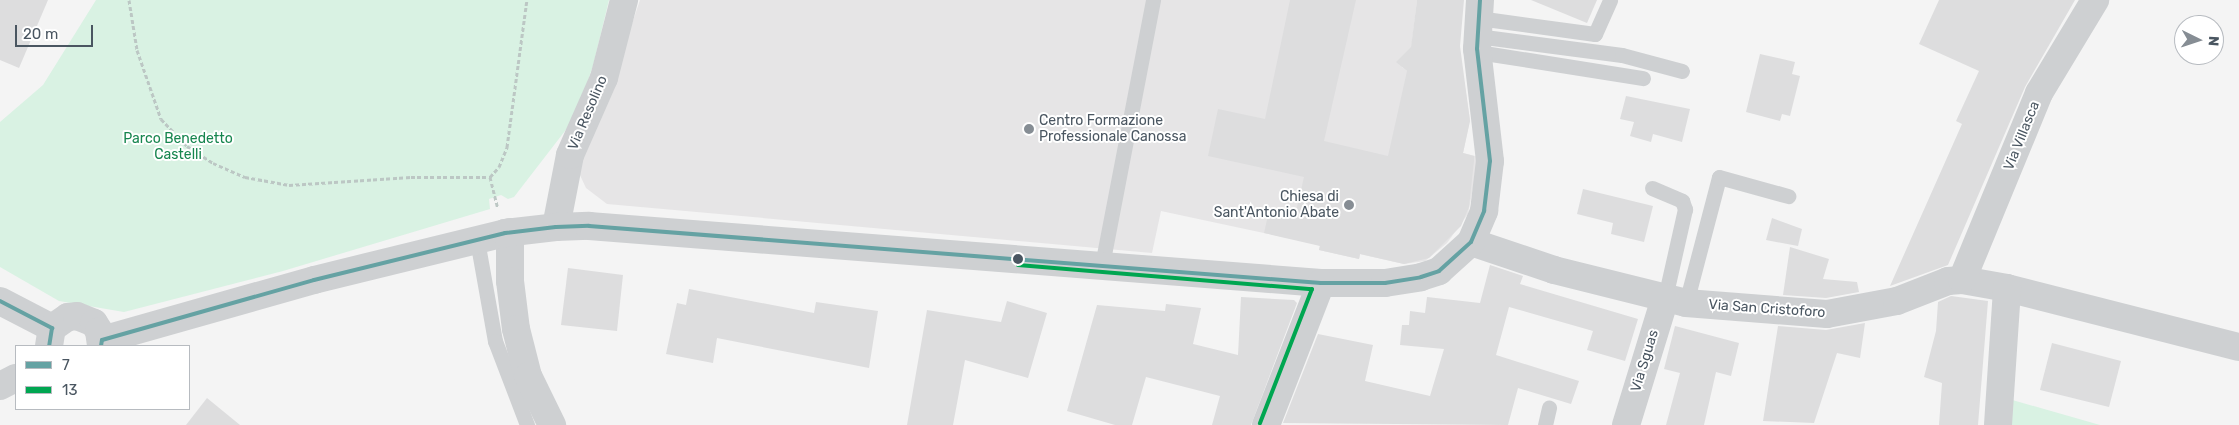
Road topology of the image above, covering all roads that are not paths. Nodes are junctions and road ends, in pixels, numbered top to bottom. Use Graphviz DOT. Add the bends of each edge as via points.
graph roads {
  1 [pos="624,0"];
  2 [pos="1154,0"];
  3 [pos="1610,0"];
  4 [pos="2096,0"];
  5 [pos="1478,27"];
  6 [pos="1682,71"];
  7 [pos="1643,78"];
  8 [pos="1652,188"];
  9 [pos="1788,196"];
  10 [pos="556,227"];
  11 [pos="510,232"];
  12 [pos="477,240"];
  13 [pos="1471,242"];
  14 [pos="1120,261"];
  15 [pos="1962,280"];
  16 [pos="1321,283"];
  17 [pos="2007,288"];
  18 [pos="1675,300"];
  19 [pos="0,301"];
  20 [pos="51,337"];
  21 [pos="102,343"];
  22 [pos="2239,347"];
  23 [pos="15,378"];
  24 [pos="0,386"];
  25 [pos="1549,407"];
  26 [pos="527,425"];
  27 [pos="552,425"];
  28 [pos="1266,425"];
  29 [pos="1545,425"];
  30 [pos="1626,425"];
  31 [pos="1998,425"];
  1 -- 10 [label="street, Via Resolino" via="604,78 570,155"];
  2 -- 14 [label="lane"];
  3 -- 5 [label="lane" via="1595,34"];
  4 -- 15 [label="street, Via Villasca" via="2039,93"];
  5 -- 6 [label="lane" via="1622,55"];
  5 -- 7 [label="lane"];
  5 -- 13 [label="street" via="1490,161 1484,211"];
  8 -- 18 [label="lane" via="1682,201 1685,208"];
  9 -- 18 [label="lane" via="1719,177"];
  10 -- 11 [label="street"];
  10 -- 14 [label="street" via="589,226"];
  11 -- 12 [label="street"];
  11 -- 27 [label="street" via="510,281 516,329 528,376"];
  12 -- 21 [label="street" via="314,280"];
  12 -- 26 [label="lane" via="495,341"];
  13 -- 16 [label="street" via="1439,270 1422,277 1385,283"];
  13 -- 18 [label="street, Via San Cristoforo" via="1554,270"];
  14 -- 16 [label="street"];
  15 -- 17 [label="street, Via San Cristoforo"];
  15 -- 18 [label="street, Via San Cristoforo" via="1948,281 1897,301 1836,312 1749,310"];
  16 -- 28 [label="street"];
  17 -- 22 [label="street, Via San Cristoforo"];
  17 -- 31 [label="street"];
  18 -- 30 [label="street, Via Sguas"];
  19 -- 20 [label="street"];
  20 -- 21 [label="street" via="68,316 77,316 94,323"];
  23 -- 24 [label="street"];
  25 -- 29 [label="lane"];
}
